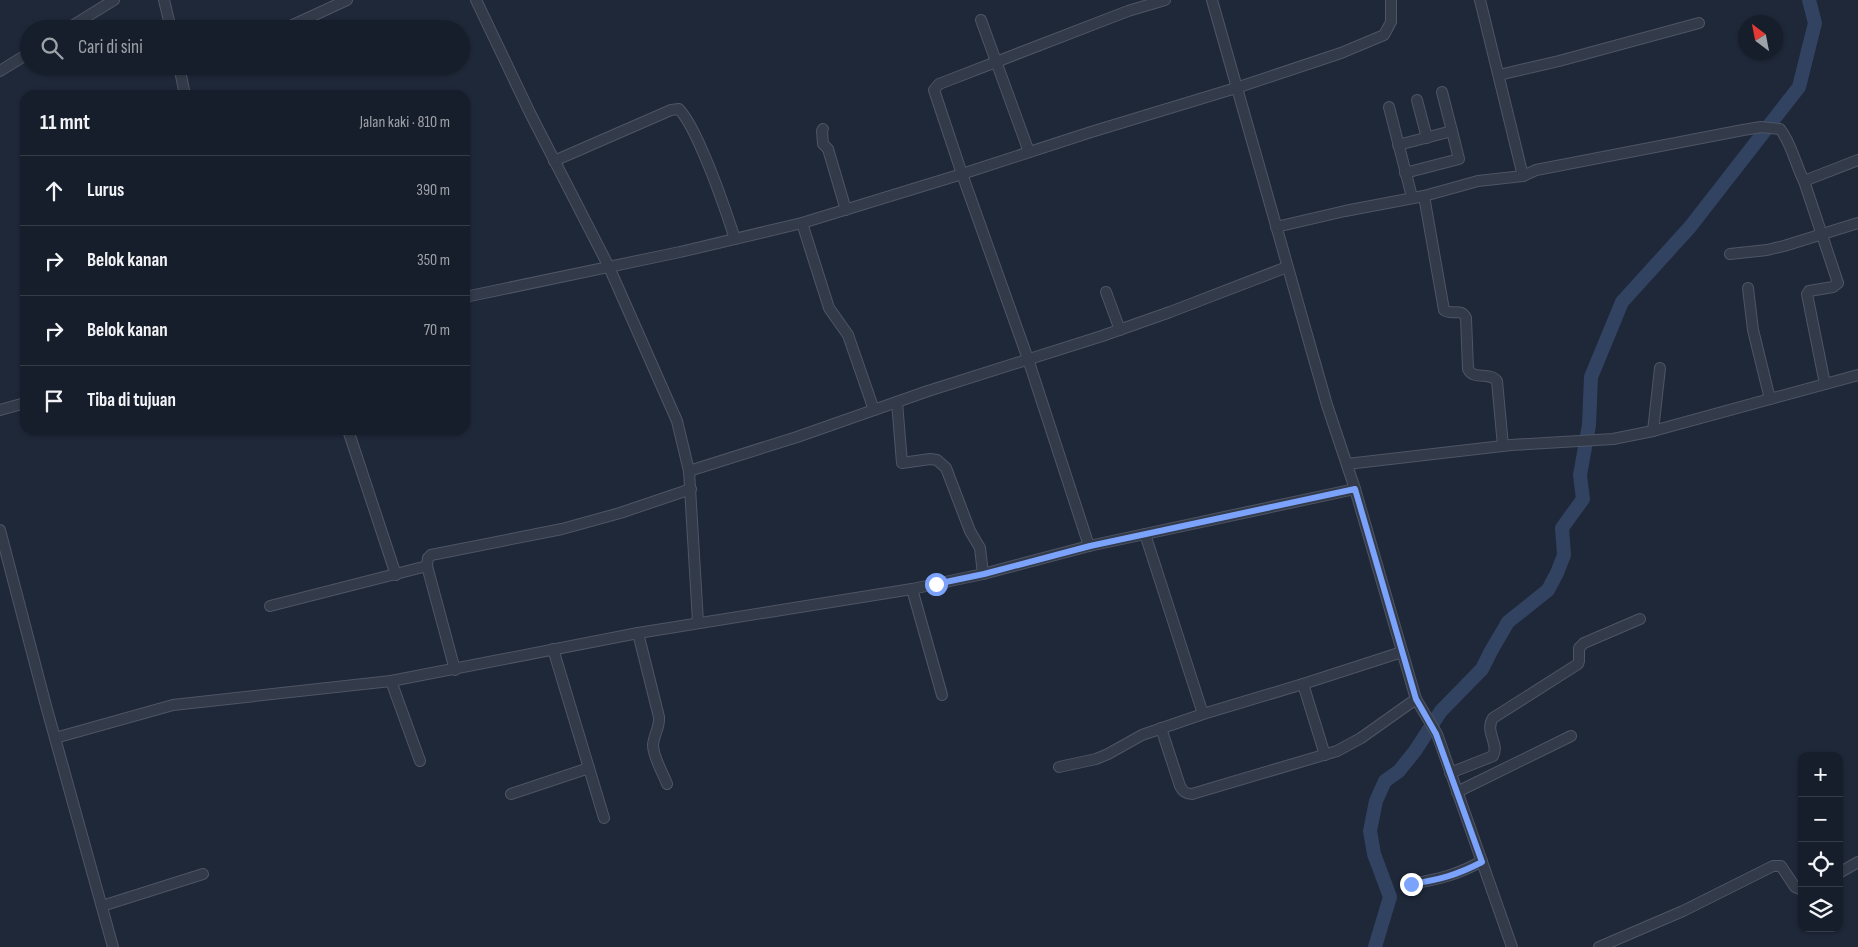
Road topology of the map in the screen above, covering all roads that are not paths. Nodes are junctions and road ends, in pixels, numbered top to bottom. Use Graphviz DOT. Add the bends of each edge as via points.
graph roads {
  1 [pos="114,0"];
  2 [pos="164,0"];
  3 [pos="347,0"];
  4 [pos="476,0"];
  5 [pos="1165,0"];
  6 [pos="1212,0"];
  7 [pos="1391,0"];
  8 [pos="1480,0"];
  9 [pos="82,20"];
  10 [pos="169,20"];
  11 [pos="304,20"];
  12 [pos="981,20"];
  13 [pos="1699,23"];
  14 [pos="20,59"];
  15 [pos="996,62"];
  16 [pos="0,71"];
  17 [pos="180,75"];
  18 [pos="1499,75"];
  19 [pos="1236,88"];
  20 [pos="184,90"];
  21 [pos="1442,92"];
  22 [pos="1417,100"];
  23 [pos="1389,107"];
  24 [pos="823,129"];
  25 [pos="1452,131"];
  26 [pos="1427,138"];
  27 [pos="1398,145"];
  28 [pos="1029,152"];
  29 [pos="1858,160"];
  30 [pos="554,161"];
  31 [pos="1405,172"];
  32 [pos="962,174"];
  33 [pos="1523,176"];
  34 [pos="1804,181"];
  35 [pos="1424,196"];
  36 [pos="1412,197"];
  37 [pos="846,210"];
  38 [pos="802,223"];
  39 [pos="1858,223"];
  40 [pos="1276,227"];
  41 [pos="1822,235"];
  42 [pos="735,238"];
  43 [pos="1730,254"];
  44 [pos="609,267"];
  45 [pos="1287,267"];
  46 [pos="1748,288"];
  47 [pos="1106,292"];
  48 [pos="470,296"];
  49 [pos="1120,330"];
  50 [pos="1028,360"];
  51 [pos="1660,368"];
  52 [pos="1858,375"];
  53 [pos="1825,384"];
  54 [pos="1770,399"];
  55 [pos="897,402"];
  56 [pos="20,404"];
  57 [pos="0,410"];
  58 [pos="874,410"];
  59 [pos="1653,431"];
  60 [pos="350,435"];
  61 [pos="1503,446"];
  62 [pos="1347,464"];
  63 [pos="689,471"];
  64 [pos="691,489"];
  65 [pos="1355,489"];
  66 [pos="0,530"];
  67 [pos="1145,534"];
  68 [pos="1090,546"];
  69 [pos="427,566"];
  70 [pos="984,574"];
  71 [pos="396,576"];
  72 [pos="912,589"];
  73 [pos="270,606"];
  74 [pos="1640,619"];
  75 [pos="698,622"];
  76 [pos="638,633"];
  77 [pos="553,649"];
  78 [pos="1402,652"];
  79 [pos="455,670"];
  80 [pos="391,681"];
  81 [pos="1303,684"];
  82 [pos="942,695"];
  83 [pos="1416,699"];
  84 [pos="1203,714"];
  85 [pos="1160,728"];
  86 [pos="1571,736"];
  87 [pos="55,738"];
  88 [pos="1325,755"];
  89 [pos="420,762"];
  90 [pos="1059,767"];
  91 [pos="589,768"];
  92 [pos="1450,773"];
  93 [pos="667,784"];
  94 [pos="1457,792"];
  95 [pos="511,794"];
  96 [pos="604,818"];
  97 [pos="1482,862"];
  98 [pos="1858,862"];
  99 [pos="1843,871"];
  100 [pos="202,874"];
  101 [pos="1411,884"];
  102 [pos="1798,888"];
  103 [pos="102,906"];
  104 [pos="113,947"];
  105 [pos="1512,947"];
  106 [pos="1599,947"];
  1 -- 9 [label="street"];
  2 -- 10 [label="street"];
  3 -- 11 [label="street"];
  4 -- 30 [label="street"];
  5 -- 15 [label="street"];
  6 -- 19 [label="street"];
  7 -- 19 [label="street" via="1391,22 1384,35"];
  8 -- 18 [label="street"];
  12 -- 15 [label="street"];
  13 -- 18 [label="street"];
  14 -- 16 [label="street"];
  15 -- 28 [label="street"];
  15 -- 32 [label="street" via="938,84 934,90"];
  17 -- 20 [label="street"];
  18 -- 33 [label="street"];
  19 -- 28 [label="street"];
  19 -- 40 [label="street"];
  21 -- 25 [label="street"];
  22 -- 26 [label="street"];
  23 -- 27 [label="street"];
  24 -- 37 [label="street" via="823,144 828,149"];
  25 -- 26 [label="street"];
  25 -- 31 [label="street" via="1459,159"];
  26 -- 27 [label="street"];
  27 -- 31 [label="street"];
  28 -- 32 [label="street"];
  29 -- 34 [label="street"];
  30 -- 42 [label="street" via="679,108 711,170"];
  30 -- 44 [label="street"];
  31 -- 36 [label="street"];
  32 -- 37 [label="street"];
  32 -- 50 [label="street"];
  33 -- 34 [label="street" via="1536,170 1606,155 1761,127 1780,129"];
  33 -- 35 [label="street" via="1478,182"];
  34 -- 41 [label="street"];
  35 -- 36 [label="street"];
  35 -- 61 [label="street" via="1444,310 1449,313 1461,311 1466,318 1470,372 1497,381"];
  36 -- 40 [label="street"];
  37 -- 38 [label="street"];
  38 -- 42 [label="street"];
  38 -- 58 [label="street" via="829,308 848,335"];
  39 -- 41 [label="street"];
  40 -- 45 [label="street"];
  41 -- 43 [label="street" via="1766,250"];
  41 -- 53 [label="street" via="1838,283 1807,294"];
  42 -- 44 [label="street"];
  44 -- 48 [label="street"];
  44 -- 63 [label="street" via="677,421"];
  45 -- 49 [label="street"];
  45 -- 62 [label="street"];
  46 -- 54 [label="street" via="1755,338"];
  47 -- 49 [label="street"];
  49 -- 50 [label="street"];
  50 -- 55 [label="street"];
  50 -- 68 [label="street"];
  51 -- 59 [label="street"];
  52 -- 53 [label="street"];
  53 -- 54 [label="street"];
  54 -- 59 [label="street"];
  55 -- 58 [label="street"];
  55 -- 70 [label="street" via="902,463 930,459 937,460 946,468 970,531 980,548"];
  56 -- 57 [label="street"];
  58 -- 63 [label="street"];
  59 -- 61 [label="street" via="1613,439"];
  60 -- 71 [label="street"];
  61 -- 62 [label="street"];
  62 -- 65 [label="street"];
  63 -- 64 [label="street"];
  64 -- 69 [label="street" via="578,525 435,554 428,558"];
  64 -- 75 [label="street"];
  65 -- 67 [label="street"];
  65 -- 78 [label="street"];
  66 -- 87 [label="street"];
  67 -- 68 [label="street"];
  67 -- 84 [label="street"];
  68 -- 70 [label="street"];
  69 -- 71 [label="street"];
  69 -- 79 [label="street"];
  70 -- 72 [label="street"];
  71 -- 73 [label="street"];
  72 -- 75 [label="street"];
  72 -- 82 [label="street"];
  74 -- 92 [label="street" via="1581,645 1578,664 1495,716 1489,731 1495,749 1492,756"];
  75 -- 76 [label="street"];
  76 -- 77 [label="street"];
  76 -- 93 [label="street" via="659,716 660,724 653,745"];
  77 -- 79 [label="street"];
  77 -- 91 [label="street"];
  78 -- 81 [label="street"];
  78 -- 83 [label="street"];
  79 -- 80 [label="street"];
  80 -- 87 [label="street" via="173,705"];
  80 -- 89 [label="street"];
  81 -- 84 [label="street"];
  81 -- 88 [label="street"];
  83 -- 88 [label="street" via="1361,738"];
  83 -- 92 [label="street" via="1436,734"];
  84 -- 85 [label="street"];
  85 -- 88 [label="street" via="1182,791 1187,794"];
  85 -- 90 [label="street" via="1102,756"];
  86 -- 94 [label="street"];
  87 -- 103 [label="street"];
  91 -- 95 [label="street"];
  91 -- 96 [label="street"];
  92 -- 94 [label="street"];
  94 -- 97 [label="street"];
  97 -- 101 [label="street" via="1460,873"];
  97 -- 105 [label="street"];
  98 -- 99 [label="street"];
  100 -- 103 [label="street"];
  102 -- 106 [label="street" via="1781,866 1774,866 1683,911"];
  103 -- 104 [label="street"];
}
